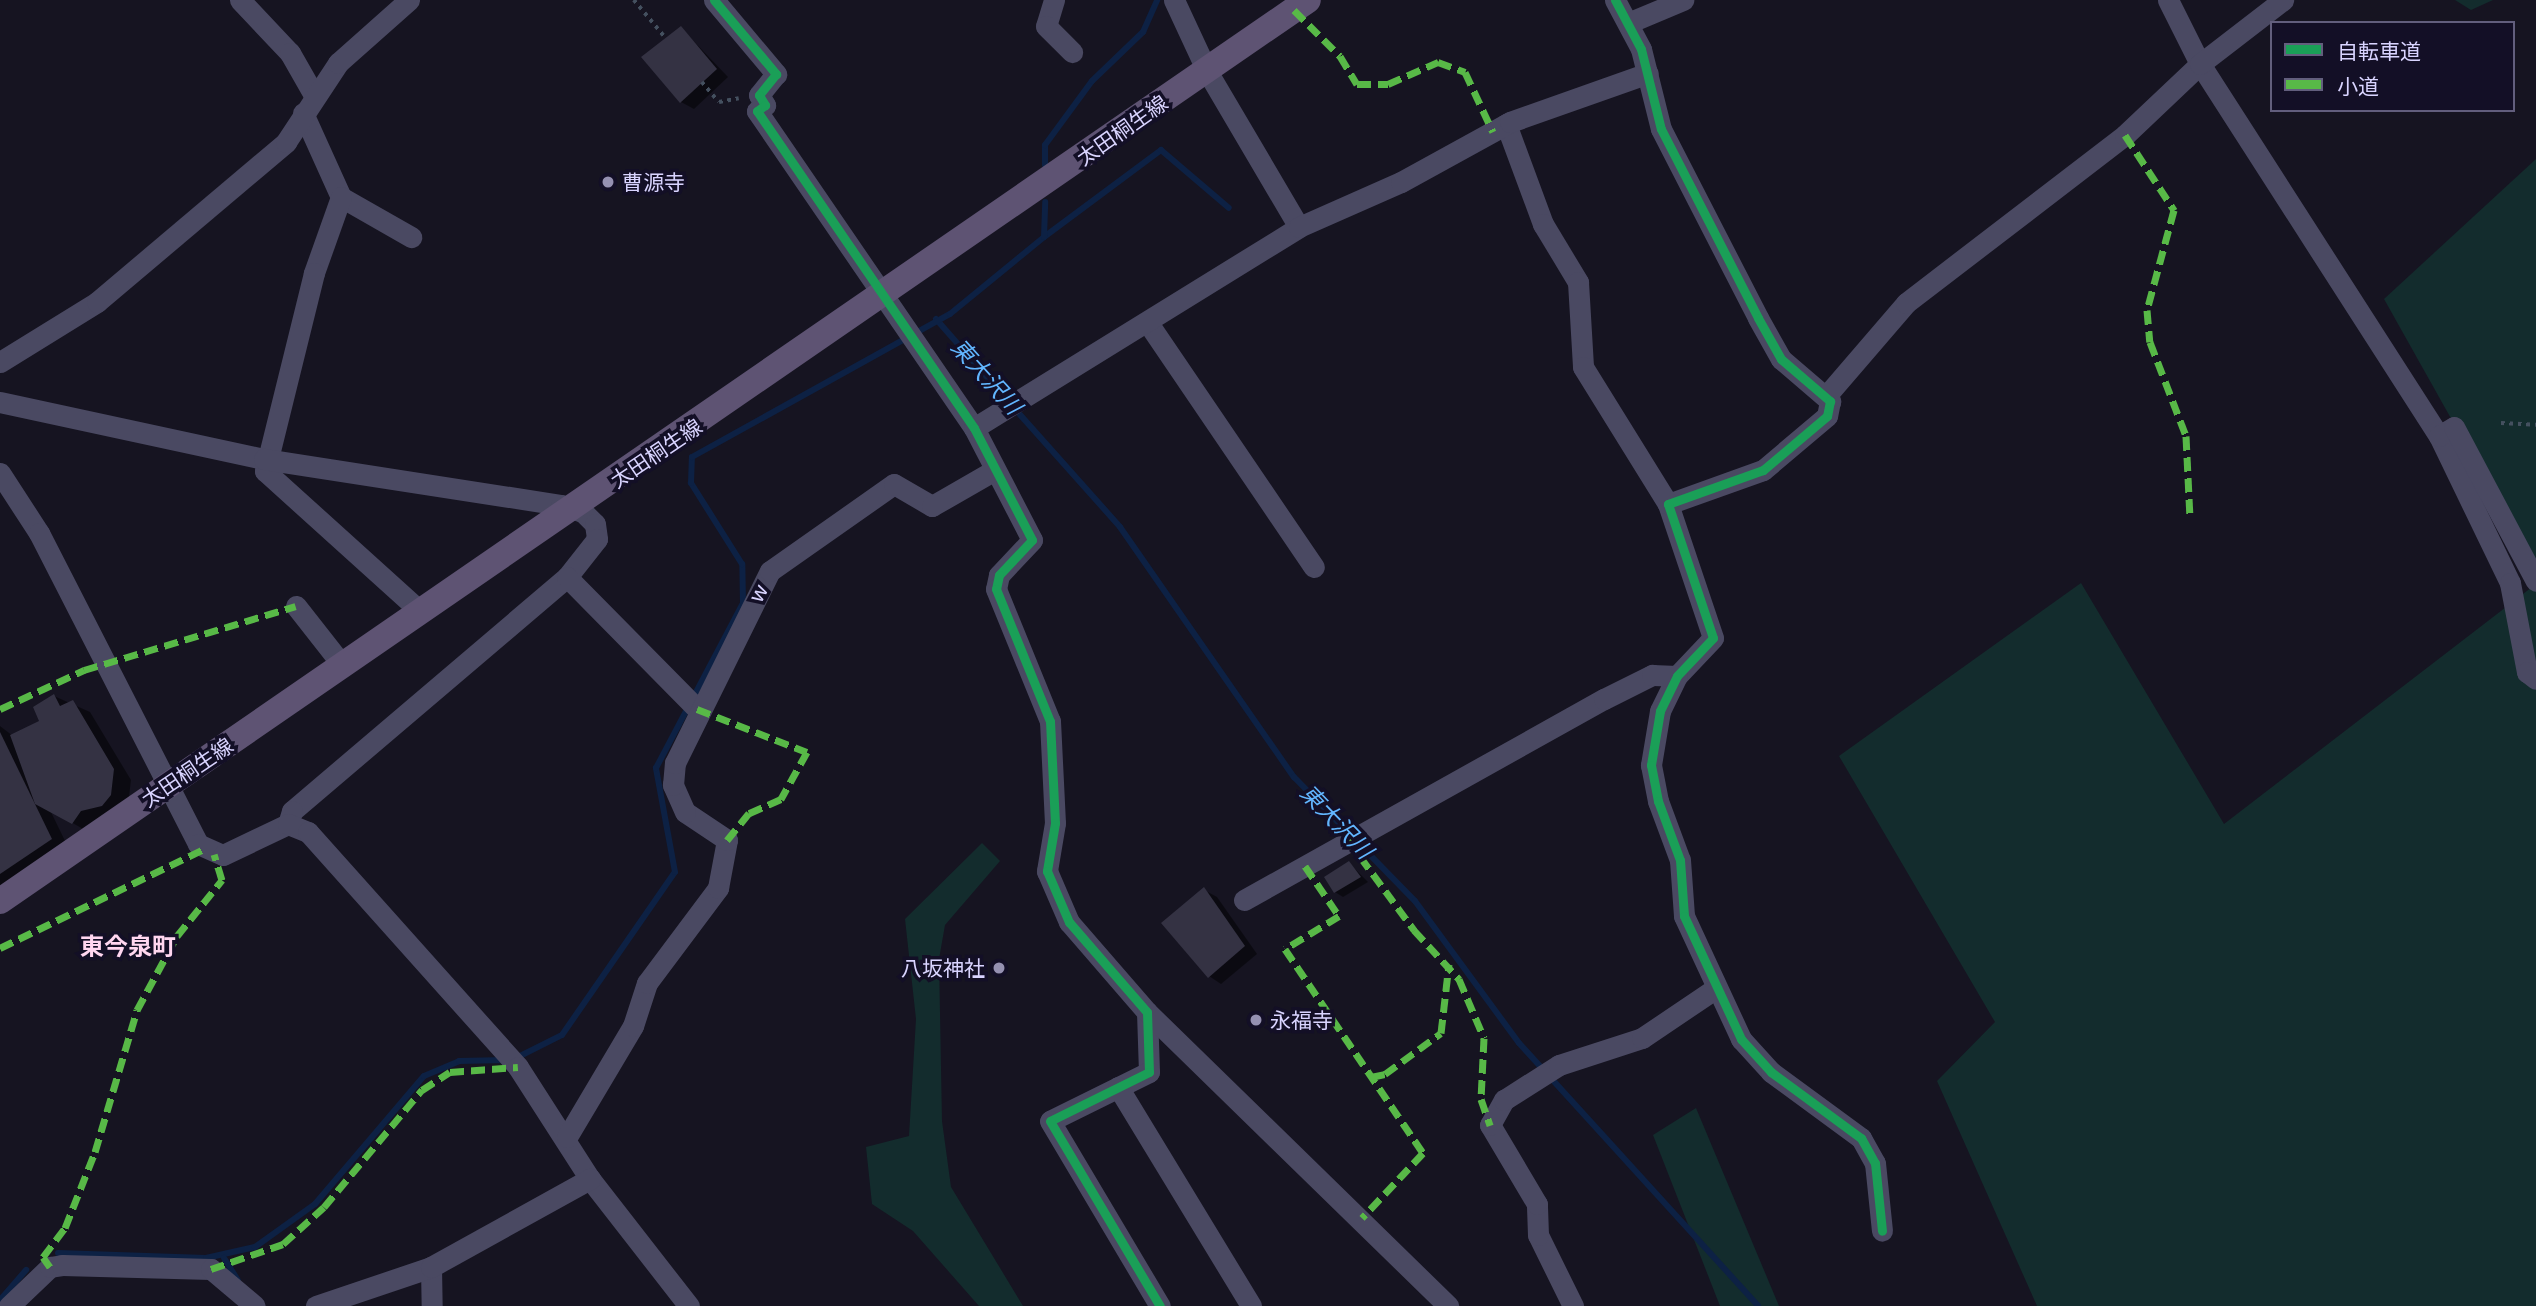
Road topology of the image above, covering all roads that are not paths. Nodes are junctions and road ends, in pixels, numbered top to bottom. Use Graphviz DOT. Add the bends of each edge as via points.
graph roads {
  1 [pos="240,0"];
  2 [pos="409,0"];
  3 [pos="714,0"];
  4 [pos="1054,0"];
  5 [pos="1174,0"];
  6 [pos="1308,0"];
  7 [pos="1615,0"];
  8 [pos="1683,0"];
  9 [pos="2168,0"];
  10 [pos="2283,0"];
  11 [pos="1628,23"];
  12 [pos="1072,52"];
  13 [pos="2200,64"];
  14 [pos="1208,71"];
  15 [pos="1648,73"];
  16 [pos="308,104"];
  17 [pos="1506,124"];
  18 [pos="341,197"];
  19 [pos="1299,227"];
  20 [pos="411,237"];
  21 [pos="884,296"];
  22 [pos="1148,324"];
  23 [pos="0,362"];
  24 [pos="1827,395"];
  25 [pos="0,402"];
  26 [pos="974,428"];
  27 [pos="2439,436"];
  28 [pos="264,459"];
  29 [pos="993,471"];
  30 [pos="0,473"];
  31 [pos="1668,504"];
  32 [pos="574,508"];
  33 [pos="1314,567"];
  34 [pos="567,577"];
  35 [pos="2536,581"];
  36 [pos="296,606"];
  37 [pos="421,612"];
  38 [pos="343,666"];
  39 [pos="1677,676"];
  40 [pos="2536,679"];
  41 [pos="692,704"];
  42 [pos="165,788"];
  43 [pos="288,824"];
  44 [pos="1244,900"];
  45 [pos="0,901"];
  46 [pos="1716,988"];
  47 [pos="1147,1012"];
  48 [pos="1118,1087"];
  49 [pos="567,1137"];
  50 [pos="590,1179"];
  51 [pos="1882,1231"];
  52 [pos="431,1267"];
  53 [pos="9,1306"];
  54 [pos="256,1306"];
  55 [pos="316,1306"];
  56 [pos="432,1306"];
  57 [pos="689,1306"];
  58 [pos="1160,1306"];
  59 [pos="1251,1306"];
  60 [pos="1448,1306"];
  61 [pos="1573,1306"];
  1 -- 16 [label="street" via="290,53"];
  2 -- 16 [label="street"];
  3 -- 21 [label="street" via="776,75 759,95 765,105 757,111"];
  4 -- 12 [label="street" via="1046,26"];
  5 -- 14 [label="street"];
  6 -- 14 [label="main road, 太田桐生線"];
  7 -- 11 [label="street"];
  8 -- 11 [label="street"];
  9 -- 13 [label="street"];
  10 -- 13 [label="street"];
  11 -- 15 [label="street"];
  13 -- 24 [label="street" via="2125,135 1906,303"];
  13 -- 27 [label="street"];
  14 -- 19 [label="street"];
  14 -- 21 [label="main road, 太田桐生線"];
  15 -- 17 [label="street"];
  15 -- 24 [label="street" via="1661,129 1758,318 1781,359"];
  16 -- 18 [label="street"];
  16 -- 23 [label="street" via="286,142 97,302"];
  17 -- 19 [label="street" via="1401,182"];
  17 -- 31 [label="street" via="1544,224 1578,282 1583,367"];
  18 -- 20 [label="street"];
  18 -- 28 [label="street"];
  19 -- 22 [label="street"];
  21 -- 26 [label="street"];
  21 -- 32 [label="main road, 太田桐生線"];
  22 -- 26 [label="street"];
  22 -- 33 [label="street"];
  24 -- 31 [label="street" via="1827,416 1763,470"];
  25 -- 28 [label="street"];
  26 -- 29 [label="street"];
  27 -- 35 [label="street" via="2454,427"];
  27 -- 40 [label="street" via="2510,583 2527,672"];
  28 -- 32 [label="street"];
  28 -- 37 [label="street" via="269,479"];
  29 -- 41 [label="street, w" via="932,506 894,484 770,571"];
  29 -- 47 [label="street" via="1032,540 999,575 996,589 1050,721 1051,889 1069,922"];
  30 -- 42 [label="street" via="56,564"];
  31 -- 39 [label="street" via="1714,627 1713,638"];
  32 -- 34 [label="street" via="590,517 597,539"];
  32 -- 37 [label="main road, 太田桐生線"];
  34 -- 41 [label="street"];
  34 -- 43 [label="street" via="292,811"];
  36 -- 38 [label="street"];
  37 -- 38 [label="main road, 太田桐生線"];
  38 -- 42 [label="main road, 太田桐生線"];
  39 -- 44 [label="street" via="1652,675 1604,699"];
  39 -- 46 [label="street" via="1660,711 1651,765 1680,860 1684,916"];
  41 -- 49 [label="street, w" via="675,763 676,797 685,812 727,840 718,888 647,983 633,1026"];
  42 -- 43 [label="street" via="194,839 214,854 231,853"];
  42 -- 45 [label="main road, 太田桐生線"];
  43 -- 49 [label="street" via="308,832 509,1057"];
  46 -- 51 [label="street" via="1752,1053 1861,1138 1875,1163"];
  46 -- 61 [label="street" via="1642,1038 1559,1065 1504,1100 1490,1125 1537,1204 1538,1235"];
  47 -- 48 [label="street" via="1149,1072"];
  47 -- 60 [label="street"];
  48 -- 58 [label="street" via="1050,1121"];
  48 -- 59 [label="street"];
  49 -- 50 [label="street"];
  50 -- 52 [label="street"];
  50 -- 57 [label="street"];
  52 -- 55 [label="street"];
  52 -- 56 [label="street"];
  53 -- 54 [label="street" via="50,1267 62,1265 211,1269"];
}
